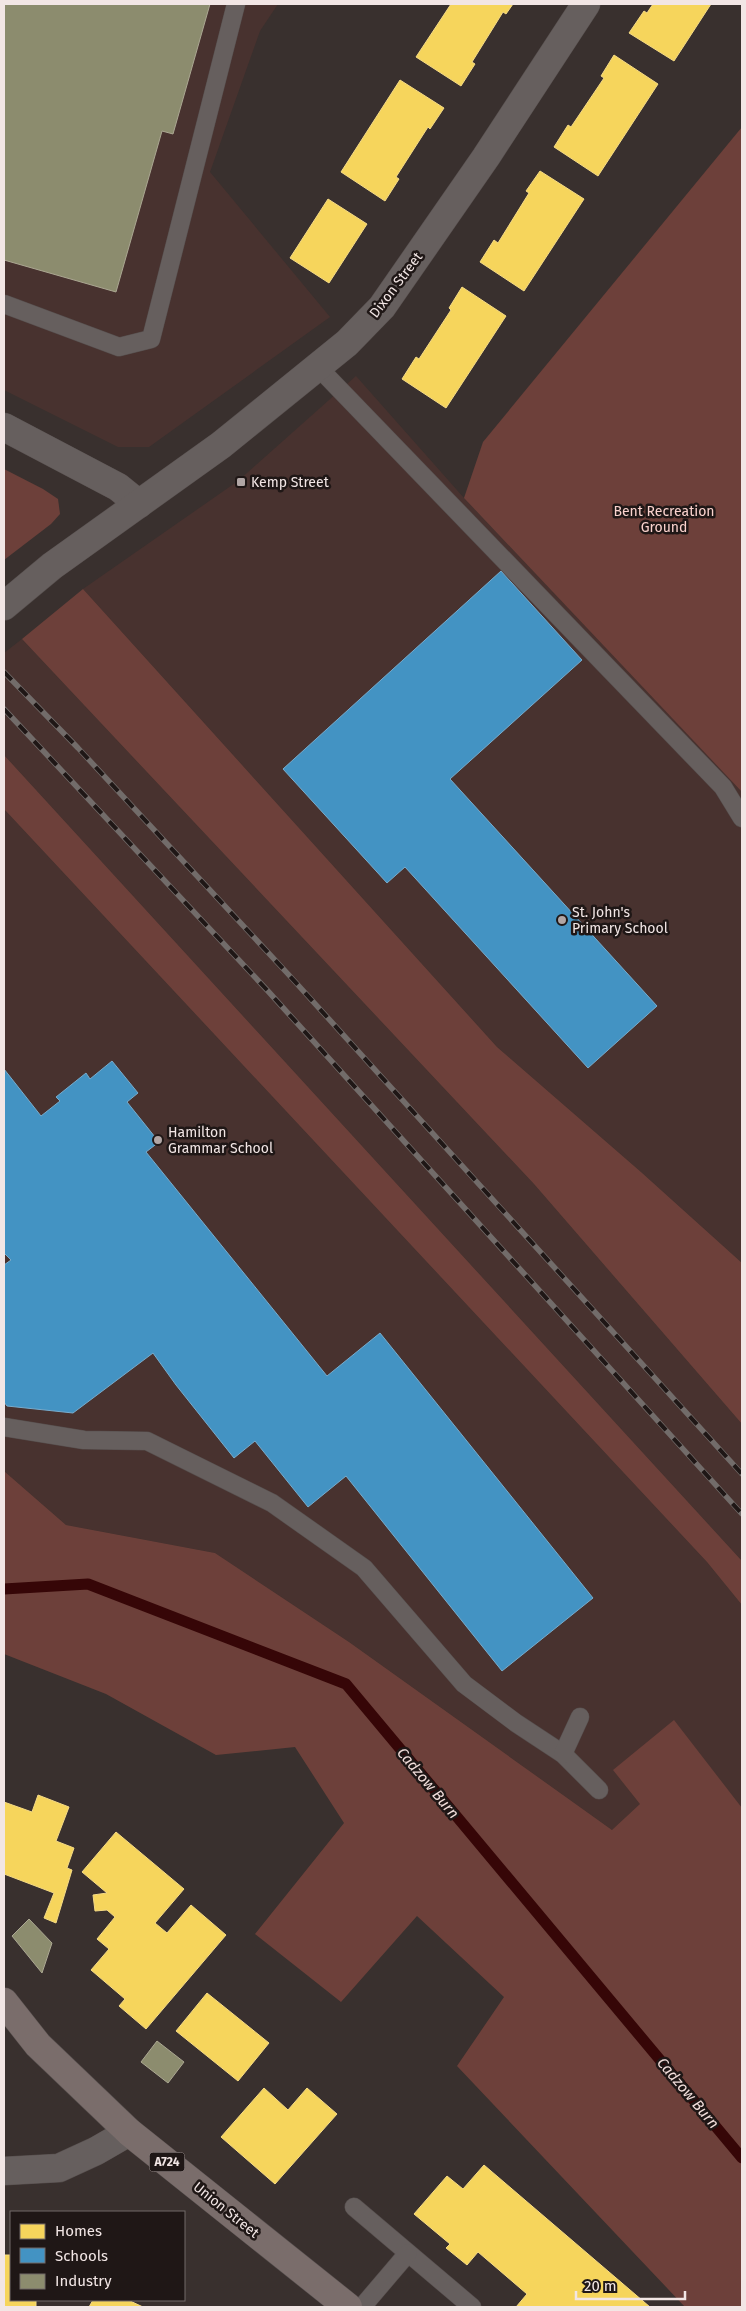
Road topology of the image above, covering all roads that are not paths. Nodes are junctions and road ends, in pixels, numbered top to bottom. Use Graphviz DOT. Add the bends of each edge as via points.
graph roads {
  1 [pos="236,4"];
  2 [pos="586,4"];
  3 [pos="4,304"];
  4 [pos="317,366"];
  5 [pos="4,427"];
  6 [pos="139,504"];
  7 [pos="4,606"];
  8 [pos="742,818"];
  9 [pos="4,1427"];
  10 [pos="580,1717"];
  11 [pos="563,1754"];
  12 [pos="599,1790"];
  13 [pos="4,2002"];
  14 [pos="129,2132"];
  15 [pos="4,2171"];
  16 [pos="354,2207"];
  17 [pos="408,2253"];
  18 [pos="348,2307"];
  19 [pos="362,2307"];
  20 [pos="472,2307"];
  1 -- 3 [label="lane" via="151,339 119,347"];
  2 -- 4 [label="street, Dixon Street" via="382,307 347,343"];
  4 -- 6 [label="street, Dixon Street" via="221,445"];
  4 -- 8 [label="lane" via="723,787"];
  5 -- 6 [label="street" via="118,487"];
  6 -- 7 [label="street, Dixon Street" via="52,566"];
  9 -- 11 [label="lane" via="84,1440 147,1441 272,1503 364,1568 464,1684"];
  10 -- 11 [label="lane"];
  11 -- 12 [label="lane"];
  13 -- 14 [label="main road, Union Street / A724" via="38,2045"];
  14 -- 15 [label="street" via="59,2168"];
  14 -- 18 [label="main road, Union Street / A724"];
  16 -- 17 [label="lane"];
  17 -- 19 [label="lane"];
  17 -- 20 [label="lane"];
}
